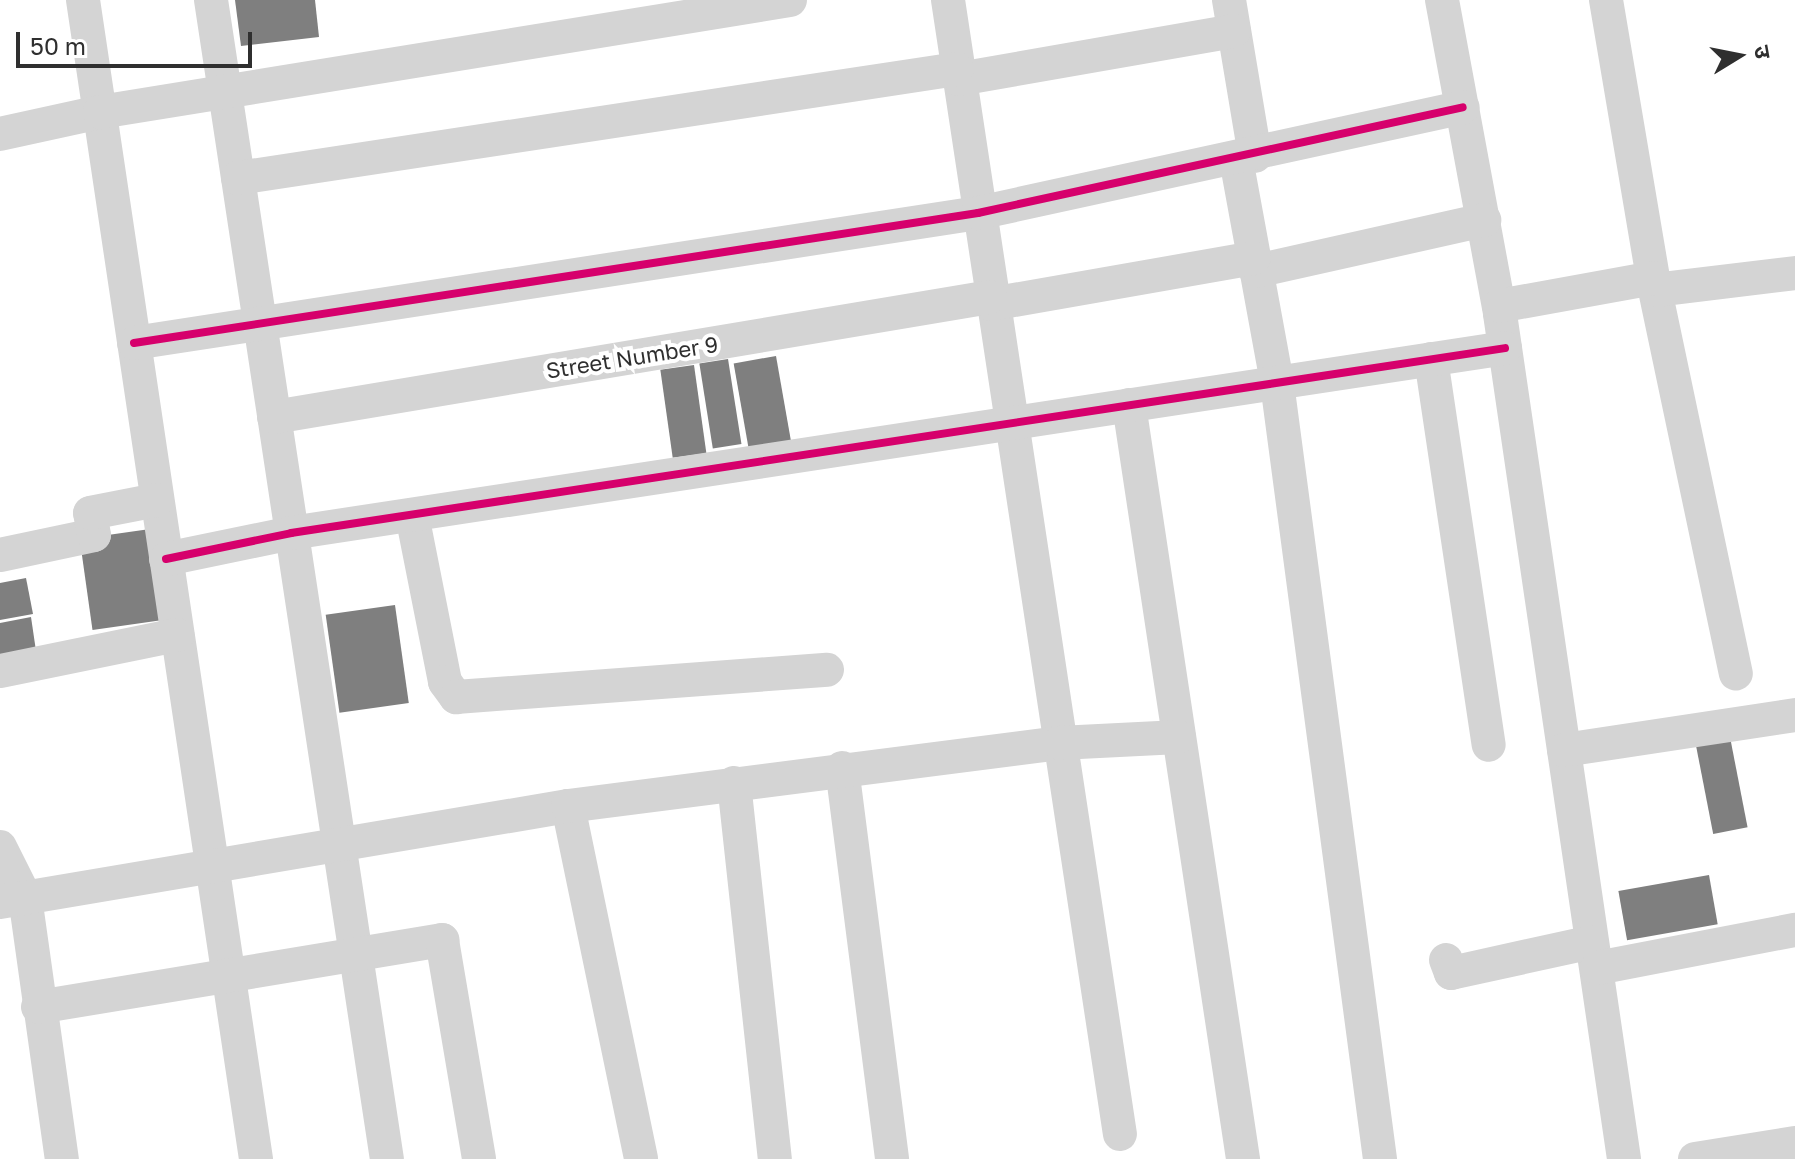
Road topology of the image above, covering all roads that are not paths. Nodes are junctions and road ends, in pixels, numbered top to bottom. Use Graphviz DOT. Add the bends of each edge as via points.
graph roads {
  1 [pos="83,0"];
  2 [pos="211,0"];
  3 [pos="790,0"];
  4 [pos="948,0"];
  5 [pos="1442,0"];
  6 [pos="1606,0"];
  7 [pos="1232,16"];
  8 [pos="958,74"];
  9 [pos="225,93"];
  10 [pos="1463,107"];
  11 [pos="100,112"];
  12 [pos="0,134"];
  13 [pos="1245,158"];
  14 [pos="238,178"];
  15 [pos="978,213"];
  16 [pos="1484,220"];
  17 [pos="1255,264"];
  18 [pos="1795,273"];
  19 [pos="1654,284"];
  20 [pos="991,301"];
  21 [pos="1499,306"];
  22 [pos="260,322"];
  23 [pos="134,343"];
  24 [pos="1505,348"];
  25 [pos="1431,359"];
  26 [pos="1277,383"];
  27 [pos="1129,405"];
  28 [pos="274,417"];
  29 [pos="1009,423"];
  30 [pos="157,500"];
  31 [pos="412,515"];
  32 [pos="291,533"];
  33 [pos="0,555"];
  34 [pos="166,559"];
  35 [pos="177,635"];
  36 [pos="827,670"];
  37 [pos="0,671"];
  38 [pos="1736,674"];
  39 [pos="1795,715"];
  40 [pos="1179,737"];
  41 [pos="1059,743"];
  42 [pos="1489,745"];
  43 [pos="1564,750"];
  44 [pos="842,768"];
  45 [pos="734,783"];
  46 [pos="568,806"];
  47 [pos="339,845"];
  48 [pos="0,847"];
  49 [pos="212,867"];
  50 [pos="12,900"];
  51 [pos="1795,930"];
  52 [pos="356,955"];
  53 [pos="1594,955"];
  54 [pos="1446,960"];
  55 [pos="228,976"];
  56 [pos="38,1007"];
  57 [pos="1120,1134"];
  58 [pos="1795,1143"];
  59 [pos="62,1159"];
  60 [pos="256,1159"];
  61 [pos="387,1159"];
  62 [pos="479,1159"];
  63 [pos="641,1159"];
  64 [pos="775,1159"];
  65 [pos="892,1159"];
  66 [pos="1243,1159"];
  67 [pos="1380,1159"];
  68 [pos="1624,1159"];
  69 [pos="1695,1159"];
  1 -- 11 [label="street"];
  2 -- 9 [label="street"];
  3 -- 9 [label="street"];
  4 -- 8 [label="street"];
  5 -- 10 [label="street"];
  6 -- 19 [label="street"];
  7 -- 8 [label="street"];
  7 -- 13 [label="street"];
  8 -- 14 [label="street"];
  8 -- 15 [label="street"];
  9 -- 11 [label="street"];
  9 -- 14 [label="street"];
  10 -- 13 [label="street"];
  10 -- 16 [label="street"];
  11 -- 12 [label="street"];
  11 -- 23 [label="street"];
  13 -- 15 [label="street"];
  13 -- 17 [label="street"];
  14 -- 22 [label="street"];
  15 -- 20 [label="street"];
  15 -- 22 [label="street" via="739,254"];
  16 -- 17 [label="street, Street Number 9"];
  16 -- 21 [label="street"];
  17 -- 20 [label="street, Street Number 9"];
  17 -- 26 [label="street"];
  18 -- 19 [label="street"];
  19 -- 21 [label="street"];
  19 -- 38 [label="street"];
  20 -- 28 [label="street, Street Number 9"];
  20 -- 29 [label="street"];
  21 -- 24 [label="street"];
  22 -- 23 [label="street"];
  22 -- 28 [label="street"];
  23 -- 30 [label="street"];
  24 -- 25 [label="street"];
  24 -- 43 [label="street"];
  25 -- 26 [label="street"];
  25 -- 42 [label="street"];
  26 -- 27 [label="street"];
  26 -- 67 [label="street"];
  27 -- 29 [label="street"];
  27 -- 40 [label="street"];
  28 -- 32 [label="street"];
  29 -- 31 [label="street"];
  29 -- 41 [label="street"];
  30 -- 33 [label="street" via="90,513 94,535"];
  30 -- 34 [label="street"];
  31 -- 32 [label="street"];
  31 -- 36 [label="street" via="445,682 456,697"];
  32 -- 34 [label="street"];
  32 -- 47 [label="street"];
  34 -- 35 [label="street"];
  35 -- 37 [label="street"];
  35 -- 49 [label="street"];
  39 -- 43 [label="street"];
  40 -- 41 [label="street"];
  40 -- 66 [label="street"];
  41 -- 44 [label="street"];
  41 -- 57 [label="street"];
  43 -- 53 [label="street"];
  44 -- 45 [label="street"];
  44 -- 65 [label="street"];
  45 -- 46 [label="street"];
  45 -- 64 [label="street"];
  46 -- 47 [label="street"];
  46 -- 63 [label="street"];
  47 -- 49 [label="street"];
  47 -- 52 [label="street"];
  48 -- 50 [label="street"];
  49 -- 50 [label="street"];
  49 -- 55 [label="street"];
  50 -- 56 [label="street"];
  51 -- 53 [label="street"];
  52 -- 55 [label="street"];
  52 -- 61 [label="street"];
  52 -- 62 [label="street" via="442,940"];
  53 -- 54 [label="street" via="1451,973"];
  53 -- 68 [label="street"];
  55 -- 56 [label="street"];
  55 -- 60 [label="street"];
  56 -- 59 [label="street"];
  58 -- 69 [label="street"];
}
